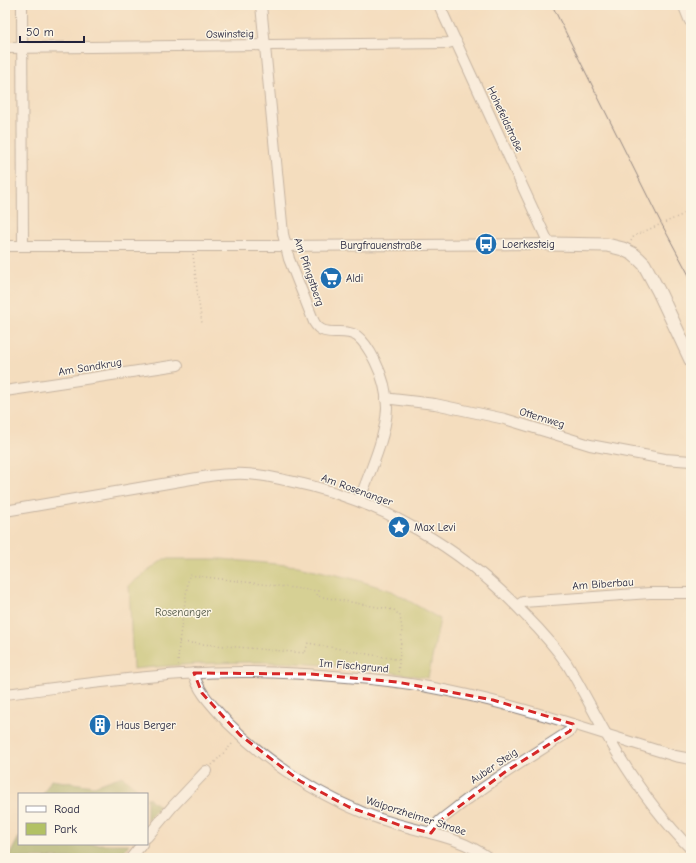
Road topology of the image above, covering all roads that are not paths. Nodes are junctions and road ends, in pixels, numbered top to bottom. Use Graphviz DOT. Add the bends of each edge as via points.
graph roads {
  1 [pos="22,5"];
  2 [pos="260,5"];
  3 [pos="439,5"];
  4 [pos="684,5"];
  5 [pos="691,20"];
  6 [pos="456,41"];
  7 [pos="265,46"];
  8 [pos="5,48"];
  9 [pos="22,48"];
  10 [pos="549,244"];
  11 [pos="5,246"];
  12 [pos="23,246"];
  13 [pos="286,246"];
  14 [pos="691,360"];
  15 [pos="178,365"];
  16 [pos="5,391"];
  17 [pos="386,399"];
  18 [pos="691,461"];
  19 [pos="359,501"];
  20 [pos="5,511"];
  21 [pos="691,593"];
  22 [pos="518,606"];
  23 [pos="194,673"];
  24 [pos="5,694"];
  25 [pos="573,724"];
  26 [pos="606,735"];
  27 [pos="691,759"];
  28 [pos="206,771"];
  29 [pos="432,833"];
  30 [pos="148,836"];
  31 [pos="141,845"];
  32 [pos="691,849"];
  33 [pos="131,858"];
  34 [pos="489,858"];
  1 -- 9 [label="street"];
  2 -- 7 [label="street, Am Pfingstberg"];
  3 -- 6 [label="street, Hohefeldstraße"];
  4 -- 5 [label="street"];
  6 -- 7 [label="street, Oswinsteig" via="448,44"];
  6 -- 10 [label="street, Hohefeldstraße"];
  7 -- 9 [label="street, Oswinsteig"];
  7 -- 13 [label="street, Am Pfingstberg"];
  8 -- 9 [label="street, Oswinsteig"];
  9 -- 12 [label="street"];
  10 -- 13 [label="street, Burgfrauenstraße"];
  10 -- 14 [label="street, Burgfrauenstraße" via="607,245 633,254 644,264"];
  11 -- 12 [label="street, Burgfrauenstraße"];
  12 -- 13 [label="street, Burgfrauenstraße"];
  13 -- 17 [label="street, Am Pfingstberg" via="316,327 323,331 352,333 359,337 380,372"];
  15 -- 16 [label="street, Am Sandkrug"];
  17 -- 18 [label="street, Otternweg" via="435,404 505,419 590,445 665,459"];
  17 -- 19 [label="street, Am Pfingstberg" via="383,434"];
  19 -- 20 [label="street, Am Rosenanger" via="296,482 253,474 234,474 202,477"];
  19 -- 22 [label="street, Am Rosenanger" via="387,513 442,545 495,584"];
  21 -- 22 [label="street, Am Biberbau" via="650,593 523,602"];
  22 -- 26 [label="street, Am Rosenanger" via="566,663"];
  23 -- 24 [label="street, Im Fischgrund"];
  23 -- 25 [label="street, Im Fischgrund" via="303,674 397,682 493,700"];
  23 -- 29 [label="street, Walporzheimer Straße" via="195,681 202,693 240,735 300,781 378,818"];
  25 -- 26 [label="street, Im Fischgrund"];
  25 -- 29 [label="street, Auber Steig" via="570,731 505,772 464,802 435,826"];
  26 -- 27 [label="street, Im Fischgrund"];
  26 -- 32 [label="street, Am Rosenanger" via="647,797"];
  28 -- 30 [label="street"];
  29 -- 34 [label="street, Walporzheimer Straße" via="467,845"];
  31 -- 33 [label="street"];
}
